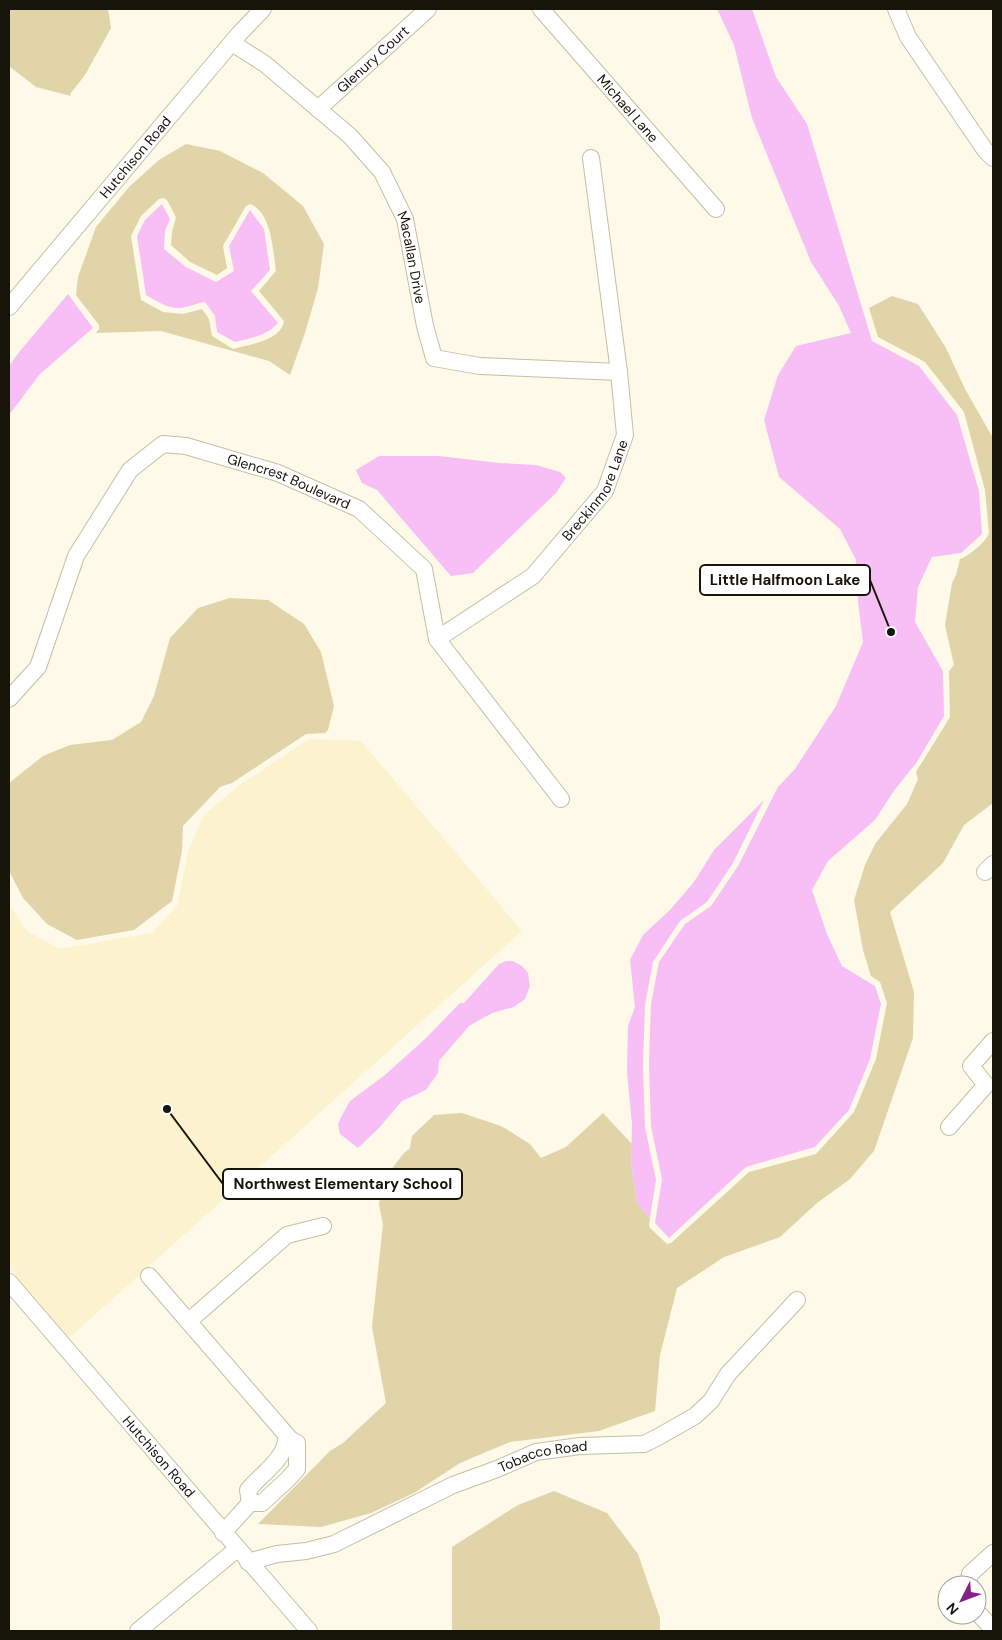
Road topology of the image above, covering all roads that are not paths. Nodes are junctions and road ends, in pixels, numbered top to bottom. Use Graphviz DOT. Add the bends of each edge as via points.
graph roads {
  1 [pos="262,9"];
  2 [pos="428,9"];
  3 [pos="541,9"];
  4 [pos="896,9"];
  5 [pos="232,43"];
  6 [pos="318,109"];
  7 [pos="591,158"];
  8 [pos="993,158"];
  9 [pos="716,208"];
  10 [pos="9,307"];
  11 [pos="620,372"];
  12 [pos="438,639"];
  13 [pos="9,699"];
  14 [pos="561,799"];
  15 [pos="993,1041"];
  16 [pos="949,1127"];
  17 [pos="323,1226"];
  18 [pos="149,1276"];
  19 [pos="9,1282"];
  20 [pos="798,1300"];
  21 [pos="189,1320"];
  22 [pos="290,1439"];
  23 [pos="258,1478"];
  24 [pos="273,1492"];
  25 [pos="250,1502"];
  26 [pos="223,1533"];
  27 [pos="236,1549"];
  28 [pos="993,1553"];
  29 [pos="248,1562"];
  30 [pos="970,1575"];
  31 [pos="138,1631"];
  32 [pos="309,1631"];
  1 -- 5 [label="street, Hutchison Road"];
  2 -- 6 [label="street, Glenury Court"];
  3 -- 9 [label="street, Michael Lane"];
  4 -- 8 [label="street" via="908,37"];
  5 -- 6 [label="street, Macallan Drive" via="266,64"];
  5 -- 10 [label="street, Hutchison Road"];
  6 -- 11 [label="street, Macallan Drive" via="350,136 382,172 405,219 434,358 480,366"];
  7 -- 11 [label="street, Breckinmore Lane"];
  11 -- 12 [label="street, Breckinmore Lane" via="625,435 605,491 533,576"];
  12 -- 13 [label="street, Glencrest Boulevard" via="424,569 358,509 278,473 186,446 163,444 130,470 76,556 38,668"];
  12 -- 14 [label="street, Glencrest Boulevard"];
  15 -- 16 [label="street" via="971,1066 986,1085"];
  17 -- 21 [label="street" via="287,1235"];
  18 -- 21 [label="street"];
  19 -- 26 [label="street, Hutchison Road"];
  20 -- 29 [label="street, Tobacco Road" via="728,1374 711,1400 695,1416 644,1444 580,1446 536,1452 453,1485 334,1544"];
  21 -- 22 [label="street"];
  22 -- 23 [label="street" via="279,1458"];
  22 -- 24 [label="street" via="297,1444 297,1469"];
  23 -- 24 [label="street"];
  23 -- 25 [label="street" via="248,1490"];
  24 -- 25 [label="street" via="262,1503"];
  25 -- 26 [label="street"];
  26 -- 27 [label="street, Hutchison Road"];
  27 -- 29 [label="street, Hutchison Road"];
  27 -- 31 [label="street"];
  28 -- 30 [label="street"];
  29 -- 32 [label="street, Hutchison Road"];
}
